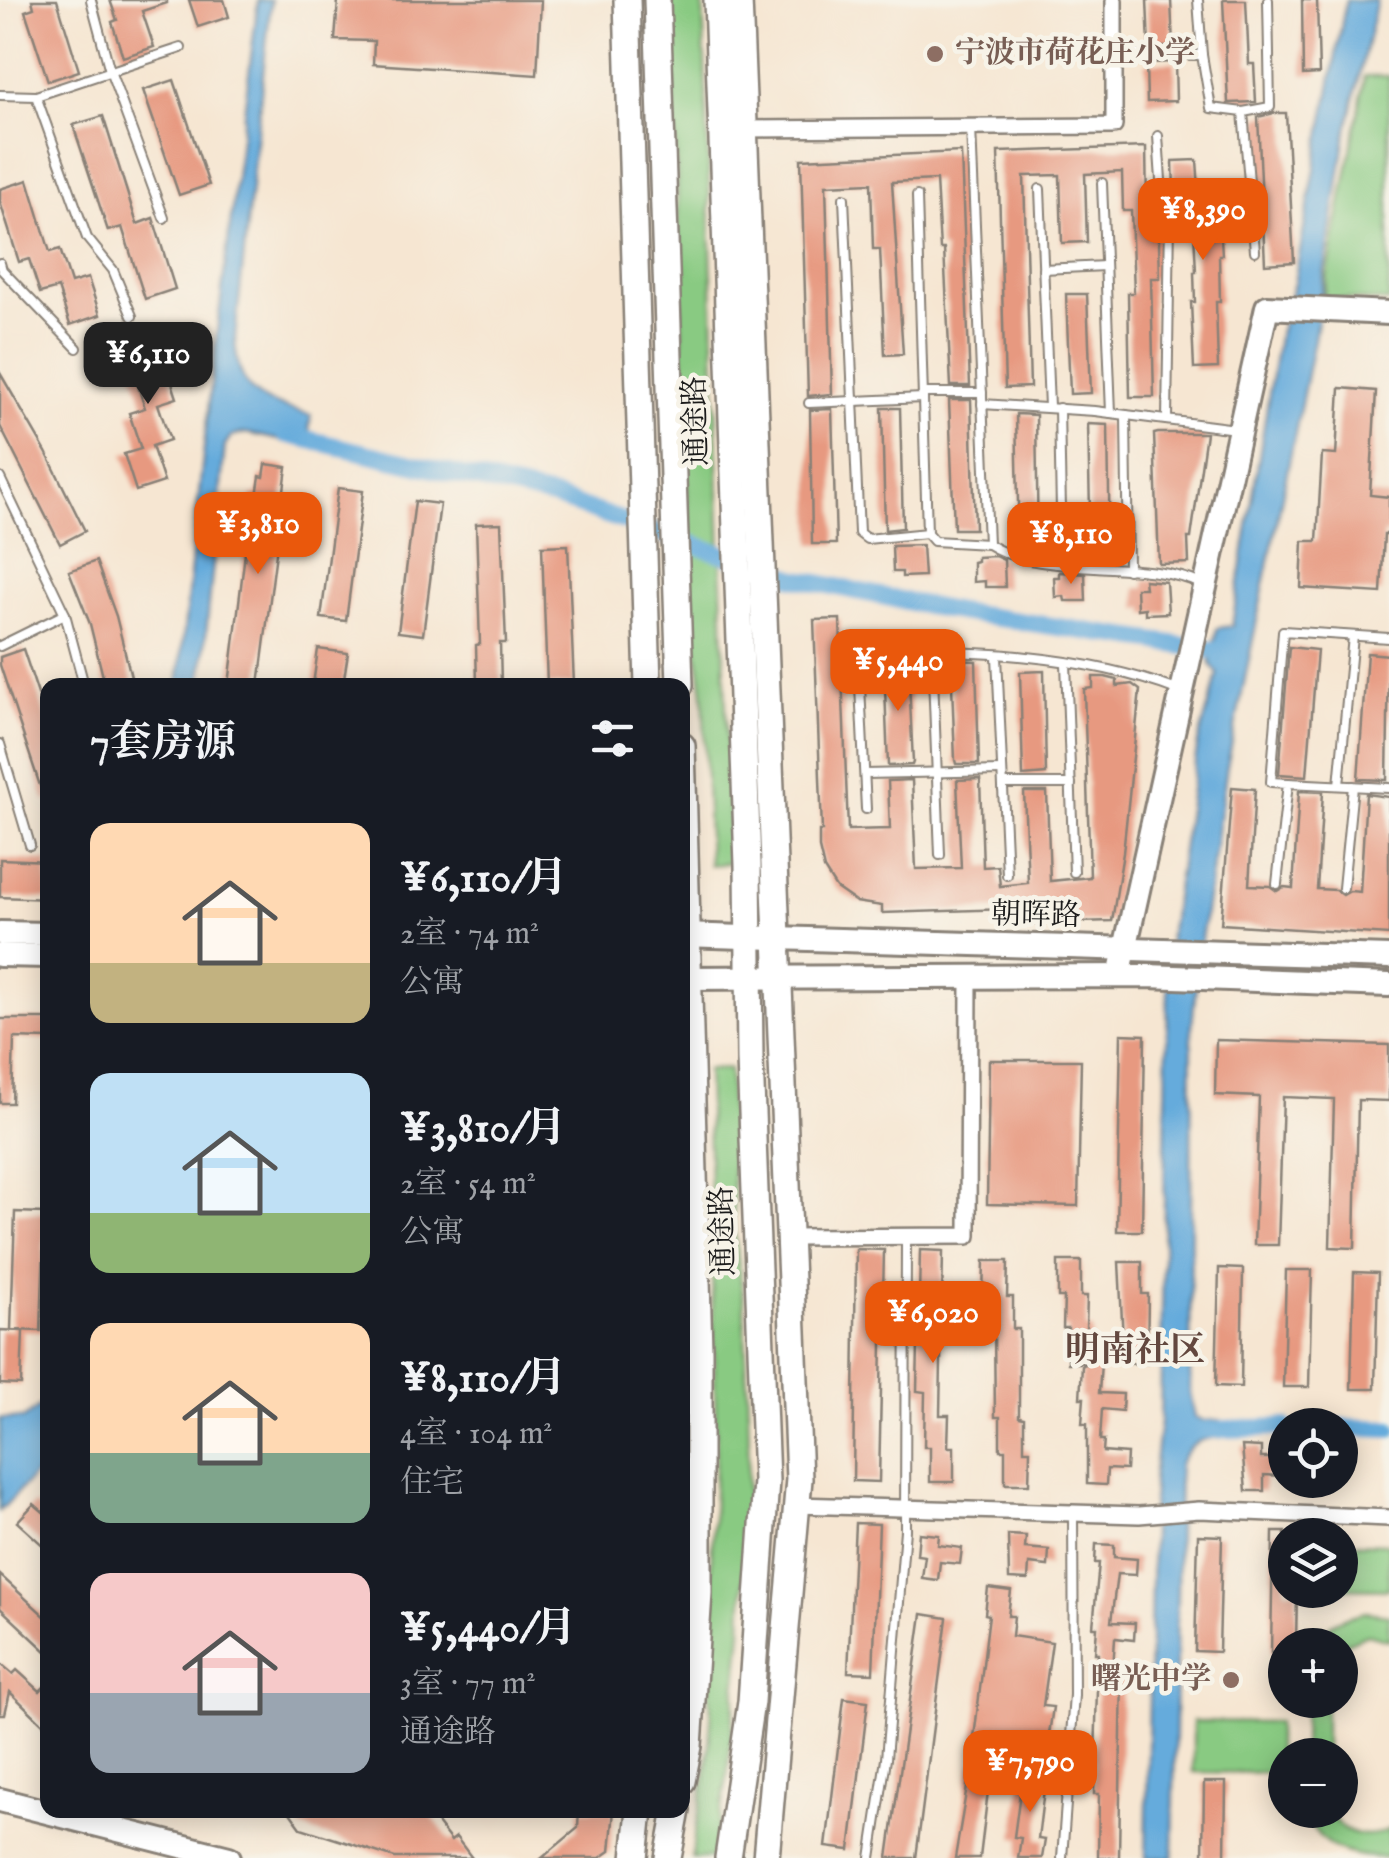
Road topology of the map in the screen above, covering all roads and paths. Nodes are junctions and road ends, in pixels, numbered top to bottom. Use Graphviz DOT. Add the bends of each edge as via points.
graph roads {
  1 [pos="90,0"];
  2 [pos="626,0"];
  3 [pos="656,0"];
  4 [pos="716,0"];
  5 [pos="739,0"];
  6 [pos="1114,0"];
  7 [pos="1198,0"];
  8 [pos="1268,0"];
  9 [pos="181,48"];
  10 [pos="1116,54"];
  11 [pos="1202,55"];
  12 [pos="110,71"];
  13 [pos="0,95"];
  14 [pos="36,96"];
  15 [pos="1243,112"];
  16 [pos="970,127"];
  17 [pos="732,129"];
  18 [pos="1158,136"];
  19 [pos="1102,182"];
  20 [pos="1040,189"];
  21 [pos="917,196"];
  22 [pos="844,198"];
  23 [pos="164,218"];
  24 [pos="1254,251"];
  25 [pos="0,263"];
  26 [pos="1106,266"];
  27 [pos="1043,269"];
  28 [pos="1389,313"];
  29 [pos="132,316"];
  30 [pos="78,348"];
  31 [pos="982,393"];
  32 [pos="923,396"];
  33 [pos="854,400"];
  34 [pos="809,402"];
  35 [pos="982,404"];
  36 [pos="1054,407"];
  37 [pos="1111,413"];
  38 [pos="1126,415"];
  39 [pos="1168,420"];
  40 [pos="1240,429"];
  41 [pos="0,478"];
  42 [pos="927,533"];
  43 [pos="988,544"];
  44 [pos="1062,564"];
  45 [pos="1128,570"];
  46 [pos="1206,586"];
  47 [pos="752,610"];
  48 [pos="65,614"];
  49 [pos="1352,636"];
  50 [pos="1389,638"];
  51 [pos="0,646"];
  52 [pos="932,650"];
  53 [pos="997,656"];
  54 [pos="1066,663"];
  55 [pos="82,678"];
  56 [pos="648,678"];
  57 [pos="680,678"];
  58 [pos="1183,688"];
  59 [pos="0,744"];
  60 [pos="1002,770"];
  61 [pos="936,772"];
  62 [pos="865,774"];
  63 [pos="1288,783"];
  64 [pos="1003,784"];
  65 [pos="1071,784"];
  66 [pos="1339,786"];
  67 [pos="1353,786"];
  68 [pos="1389,788"];
  69 [pos="866,810"];
  70 [pos="30,845"];
  71 [pos="940,855"];
  72 [pos="1074,872"];
  73 [pos="1007,875"];
  74 [pos="1277,884"];
  75 [pos="1342,888"];
  76 [pos="0,933"];
  77 [pos="40,934"];
  78 [pos="690,935"];
  79 [pos="749,938"];
  80 [pos="778,939"];
  81 [pos="1134,948"];
  82 [pos="0,955"];
  83 [pos="40,956"];
  84 [pos="1389,957"];
  85 [pos="1119,976"];
  86 [pos="968,978"];
  87 [pos="690,979"];
  88 [pos="750,980"];
  89 [pos="779,980"];
  90 [pos="1389,985"];
  91 [pos="690,1093"];
  92 [pos="789,1237"];
  93 [pos="906,1238"];
  94 [pos="796,1505"];
  95 [pos="906,1508"];
  96 [pos="1073,1514"];
  97 [pos="1389,1518"];
  98 [pos="690,1731"];
  99 [pos="0,1800"];
  100 [pos="40,1806"];
  101 [pos="639,1818"];
  102 [pos="676,1818"];
  103 [pos="120,1819"];
  104 [pos="229,1858"];
  105 [pos="635,1858"];
  106 [pos="668,1858"];
  107 [pos="728,1858"];
  108 [pos="766,1858"];
  109 [pos="871,1858"];
  110 [pos="1062,1858"];
  1 -- 12 [label="lane"];
  2 -- 56 [label="main road, 通途路"];
  3 -- 57 [label="main road, 通途路"];
  4 -- 17 [label="main road, 通途路"];
  5 -- 17 [label="main road, 通途路"];
  6 -- 10 [label="street"];
  7 -- 11 [label="lane"];
  8 -- 15 [label="lane" via="1270,108"];
  9 -- 12 [label="lane"];
  10 -- 11 [label="lane"];
  10 -- 16 [label="street" via="1114,126"];
  11 -- 15 [label="lane" via="1212,108"];
  12 -- 14 [label="lane"];
  12 -- 23 [label="lane"];
  13 -- 14 [label="lane"];
  14 -- 29 [label="lane" via="87,238 114,270"];
  15 -- 24 [label="lane"];
  16 -- 17 [label="street"];
  16 -- 31 [label="lane"];
  17 -- 47 [label="main road, 通途路" via="761,528"];
  17 -- 47 [label="main road, 通途路" via="732,492"];
  18 -- 39 [label="lane" via="1170,219"];
  19 -- 26 [label="lane"];
  20 -- 27 [label="lane"];
  21 -- 32 [label="lane"];
  22 -- 33 [label="lane"];
  25 -- 30 [label="lane"];
  26 -- 27 [label="lane"];
  26 -- 37 [label="lane"];
  27 -- 36 [label="lane"];
  28 -- 40 [label="main road" via="1267,307"];
  31 -- 32 [label="lane"];
  31 -- 35 [label="lane"];
  32 -- 33 [label="lane"];
  32 -- 42 [label="lane"];
  33 -- 34 [label="lane"];
  33 -- 42 [label="lane" via="860,533 867,539"];
  35 -- 36 [label="lane"];
  35 -- 43 [label="lane"];
  36 -- 37 [label="lane"];
  36 -- 44 [label="lane"];
  37 -- 38 [label="lane"];
  38 -- 39 [label="lane"];
  38 -- 45 [label="lane"];
  39 -- 40 [label="lane"];
  40 -- 46 [label="main road"];
  41 -- 48 [label="lane"];
  42 -- 43 [label="lane" via="934,541"];
  43 -- 44 [label="lane"];
  44 -- 45 [label="lane"];
  45 -- 46 [label="lane"];
  46 -- 58 [label="main road"];
  47 -- 79 [label="main road, 通途路"];
  47 -- 80 [label="main road, 通途路"];
  48 -- 51 [label="lane"];
  48 -- 55 [label="lane"];
  49 -- 50 [label="lane"];
  49 -- 63 [label="lane" via="1282,631 1272,782"];
  49 -- 66 [label="lane"];
  52 -- 53 [label="lane"];
  52 -- 61 [label="lane"];
  52 -- 62 [label="lane" via="868,654 859,665"];
  53 -- 54 [label="lane"];
  53 -- 60 [label="lane"];
  54 -- 58 [label="lane"];
  54 -- 65 [label="lane"];
  58 -- 81 [label="main road"];
  59 -- 70 [label="lane"];
  60 -- 61 [label="lane"];
  60 -- 64 [label="lane"];
  61 -- 62 [label="lane"];
  61 -- 71 [label="lane"];
  62 -- 69 [label="lane"];
  63 -- 66 [label="lane"];
  63 -- 74 [label="lane"];
  64 -- 65 [label="lane"];
  64 -- 73 [label="lane"];
  65 -- 72 [label="lane"];
  66 -- 67 [label="lane"];
  67 -- 68 [label="lane"];
  67 -- 75 [label="lane"];
  76 -- 77 [label="main road"];
  78 -- 79 [label="main road, 朝晖路"];
  79 -- 80 [label="main road, 朝晖路"];
  79 -- 88 [label="main road, 通途路"];
  80 -- 81 [label="main road, 朝晖路"];
  80 -- 89 [label="main road, 通途路"];
  81 -- 84 [label="main road, 朝晖路"];
  81 -- 85 [label="main road"];
  82 -- 83 [label="main road"];
  85 -- 86 [label="main road, 朝晖路"];
  85 -- 90 [label="main road, 朝晖路"];
  86 -- 89 [label="main road, 朝晖路"];
  86 -- 93 [label="street" via="968,1236"];
  87 -- 88 [label="main road, 朝晖路"];
  88 -- 89 [label="main road, 朝晖路"];
  88 -- 107 [label="main road, 通途路" via="766,1481 751,1702"];
  89 -- 92 [label="main road, 通途路"];
  91 -- 98 [label="main road, 通途路" via="699,1350 699,1592"];
  92 -- 93 [label="street"];
  92 -- 94 [label="main road, 通途路"];
  93 -- 95 [label="lane"];
  94 -- 95 [label="street"];
  94 -- 108 [label="main road, 通途路"];
  95 -- 96 [label="street"];
  95 -- 109 [label="lane"];
  96 -- 97 [label="street" via="1199,1510"];
  96 -- 110 [label="lane" via="1074,1694"];
  99 -- 100 [label="main road"];
  101 -- 105 [label="main road"];
  102 -- 106 [label="main road"];
  103 -- 104 [label="main road"];
}
